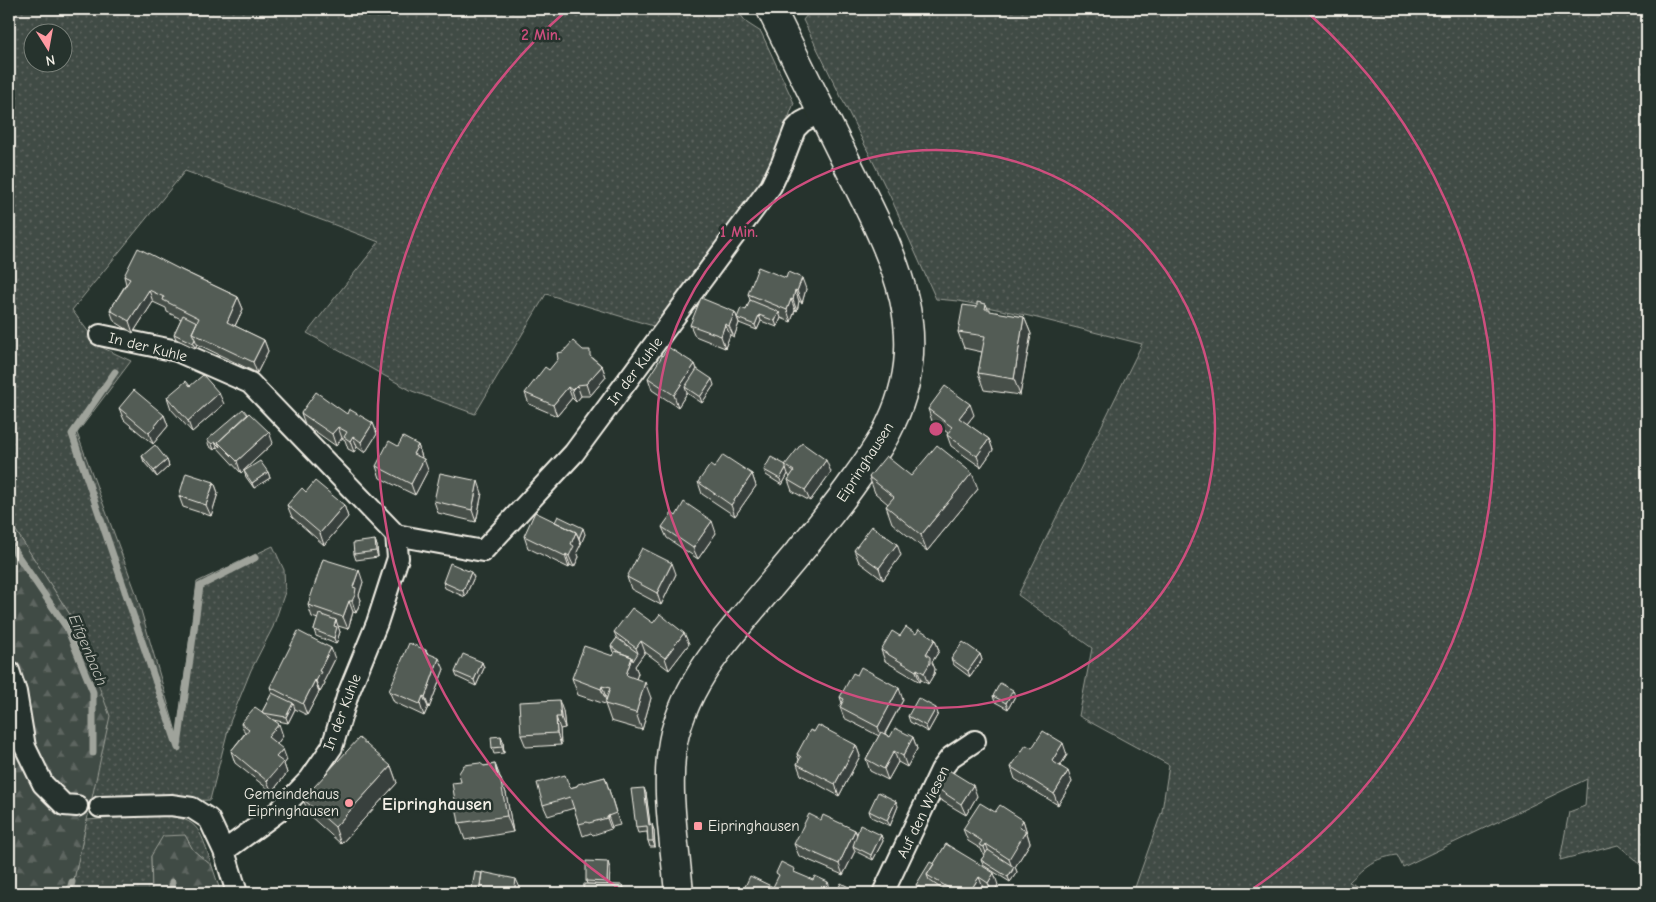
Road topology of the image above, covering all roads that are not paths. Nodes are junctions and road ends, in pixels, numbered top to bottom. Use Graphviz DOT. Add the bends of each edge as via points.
graph roads {
  1 [pos="771,9"];
  2 [pos="822,112"];
  3 [pos="100,335"];
  4 [pos="396,535"];
  5 [pos="9,671"];
  6 [pos="975,741"];
  7 [pos="77,806"];
  8 [pos="100,807"];
  9 [pos="224,851"];
  10 [pos="237,893"];
  11 [pos="679,893"];
  12 [pos="883,893"];
  1 -- 2 [label="main road, Eipringhausen"];
  2 -- 4 [label="street, In der Kuhle" via="795,129 771,186 574,453 484,551"];
  2 -- 11 [label="main road, Eipringhausen" via="896,267 908,317 909,363 898,407 876,449 833,510 717,651 683,710 671,761"];
  3 -- 4 [label="street, In der Kuhle" via="177,351 250,383"];
  4 -- 9 [label="street, In der Kuhle" via="398,558 332,747 310,779 279,811"];
  5 -- 7 [label="street" via="16,692 25,747 43,784 64,805"];
  6 -- 12 [label="street, Auf den Wiesen" via="951,757 941,770"];
  8 -- 9 [label="street" via="171,805 192,808 209,819"];
  9 -- 10 [label="street"];
}
